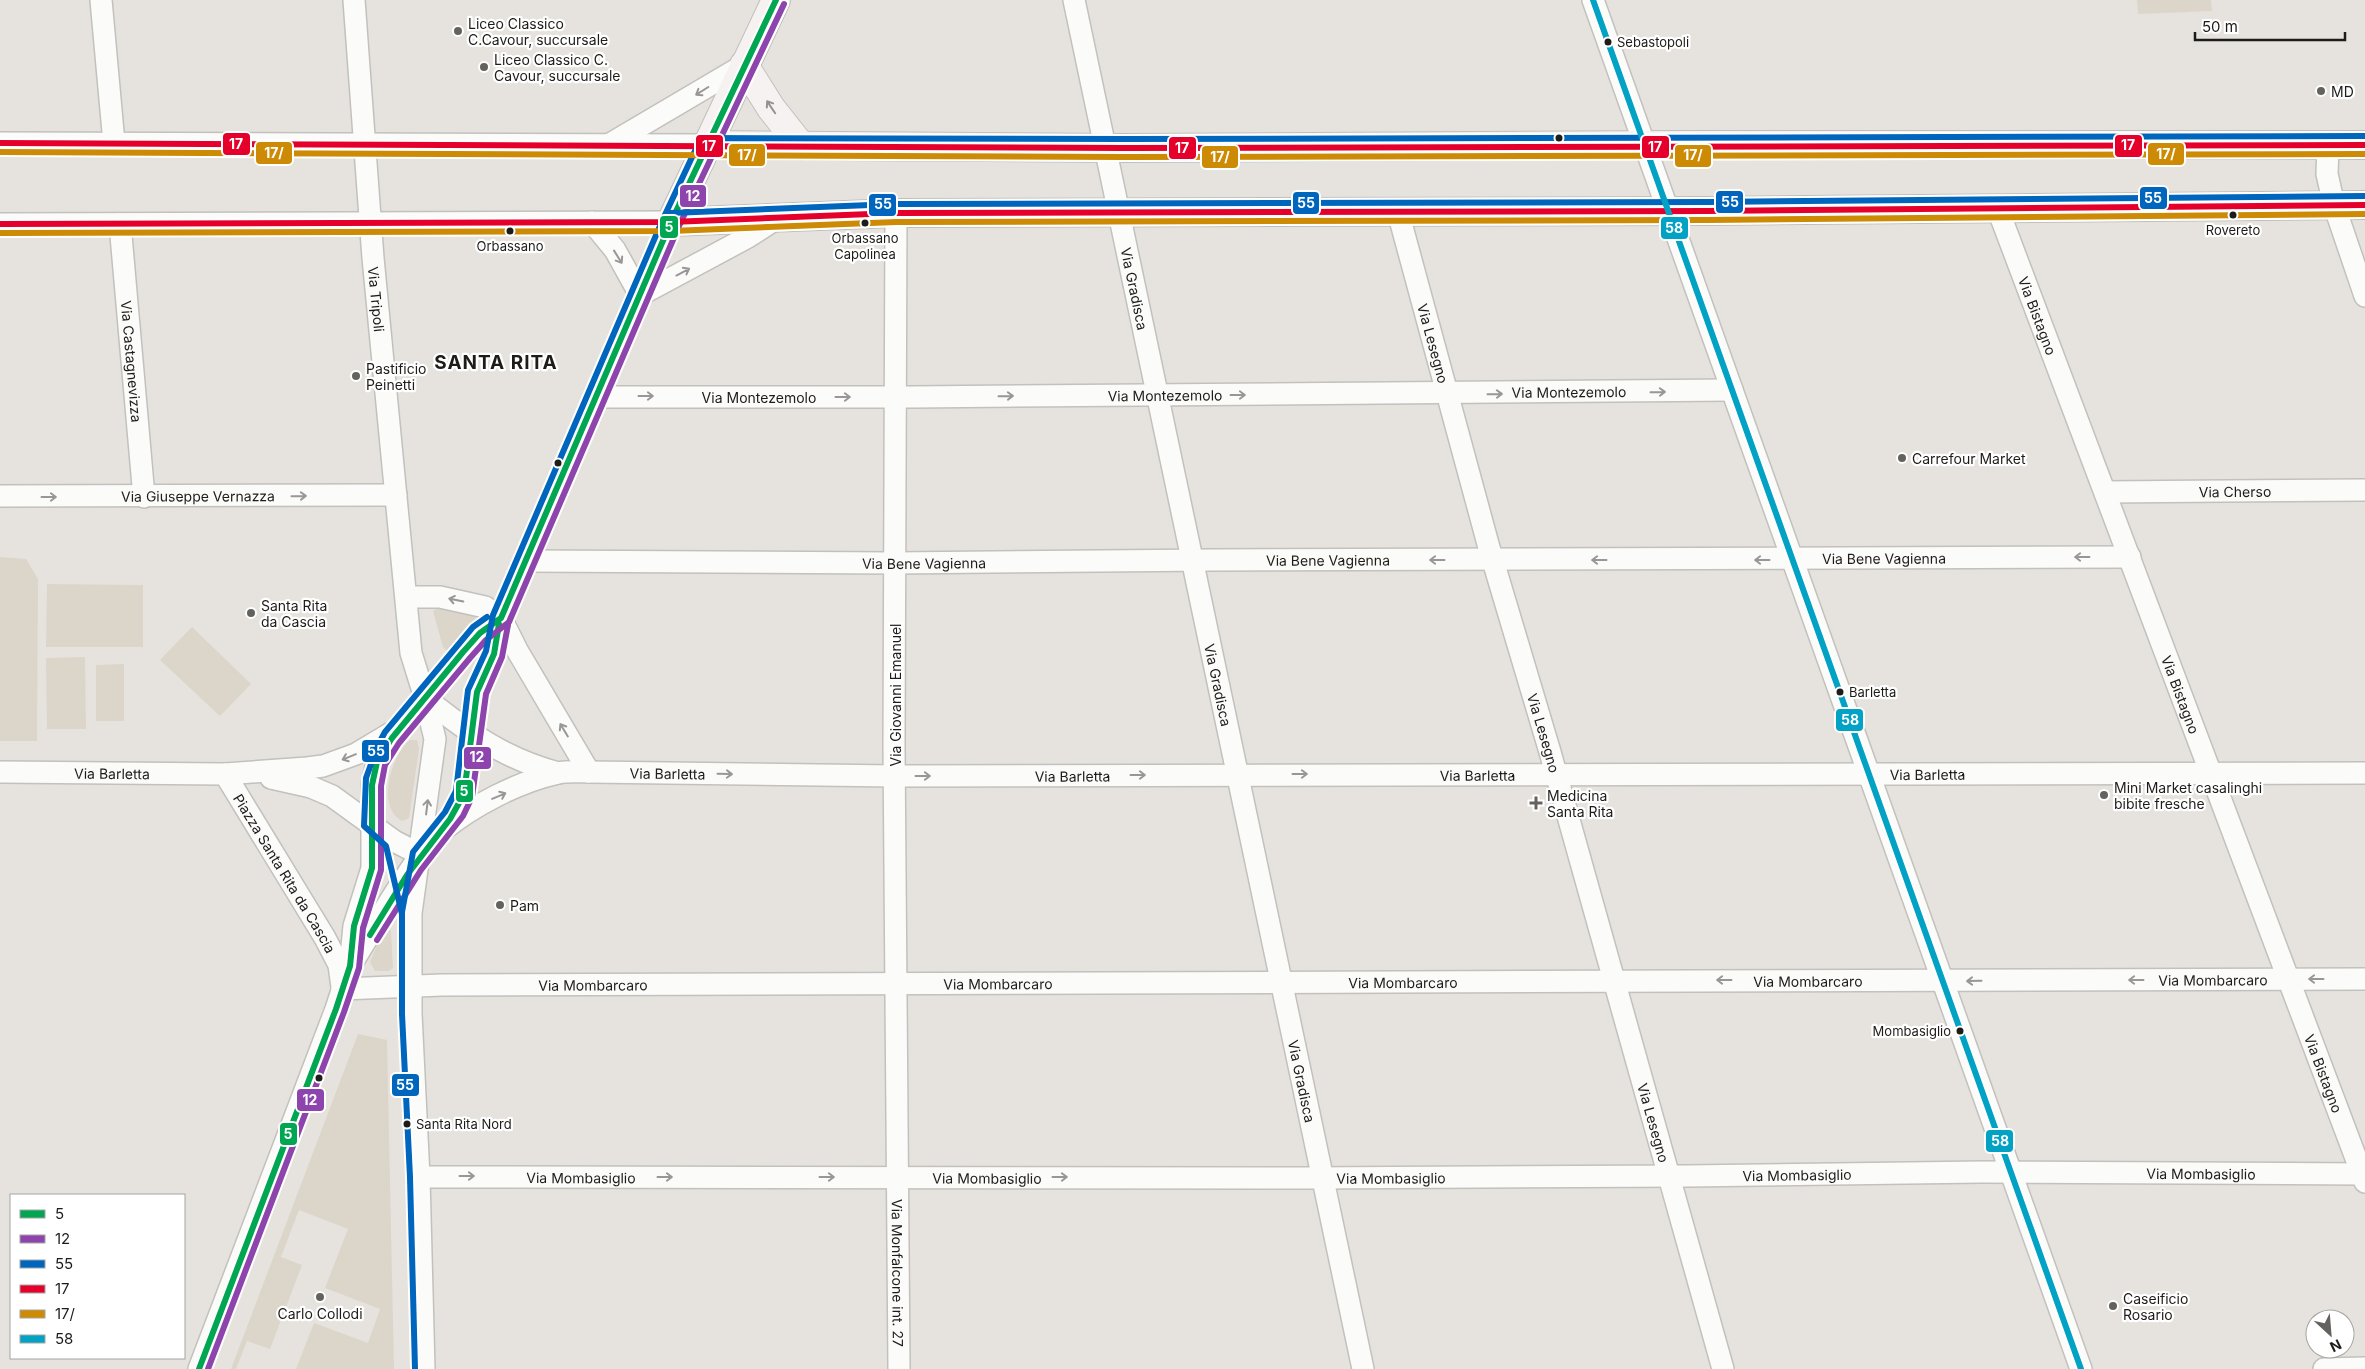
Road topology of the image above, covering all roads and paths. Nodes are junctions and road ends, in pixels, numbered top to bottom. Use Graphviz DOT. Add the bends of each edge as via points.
graph roads {
  1 [pos="101,0"];
  2 [pos="354,0"];
  3 [pos="776,0"];
  4 [pos="1074,0"];
  5 [pos="1593,0"];
  6 [pos="744,66"];
  7 [pos="0,143"];
  8 [pos="114,143"];
  9 [pos="366,144"];
  10 [pos="608,145"];
  11 [pos="706,145"];
  12 [pos="2365,145"];
  13 [pos="801,146"];
  14 [pos="1645,146"];
  15 [pos="2328,146"];
  16 [pos="1104,148"];
  17 [pos="2334,205"];
  18 [pos="2365,205"];
  19 [pos="1997,207"];
  20 [pos="1668,211"];
  21 [pos="1398,212"];
  22 [pos="896,213"];
  23 [pos="1118,214"];
  24 [pos="780,217"];
  25 [pos="371,222"];
  26 [pos="592,222"];
  27 [pos="670,222"];
  28 [pos="0,224"];
  29 [pos="120,224"];
  30 [pos="640,295"];
  31 [pos="2365,296"];
  32 [pos="1732,390"];
  33 [pos="1447,394"];
  34 [pos="1156,395"];
  35 [pos="597,397"];
  36 [pos="896,398"];
  37 [pos="2365,490"];
  38 [pos="2105,492"];
  39 [pos="396,495"];
  40 [pos="0,496"];
  41 [pos="144,497"];
  42 [pos="2130,557"];
  43 [pos="1193,560"];
  44 [pos="1493,560"];
  45 [pos="1792,560"];
  46 [pos="526,561"];
  47 [pos="894,563"];
  48 [pos="406,597"];
  49 [pos="501,618"];
  50 [pos="425,698"];
  51 [pos="405,722"];
  52 [pos="471,732"];
  53 [pos="0,772"];
  54 [pos="589,772"];
  55 [pos="249,773"];
  56 [pos="558,773"];
  57 [pos="1868,773"];
  58 [pos="2365,773"];
  59 [pos="225,774"];
  60 [pos="1237,774"];
  61 [pos="1556,774"];
  62 [pos="2212,775"];
  63 [pos="895,776"];
  64 [pos="373,824"];
  65 [pos="443,830"];
  66 [pos="394,841"];
  67 [pos="420,855"];
  68 [pos="403,882"];
  69 [pos="411,913"];
  70 [pos="350,966"];
  71 [pos="2290,979"];
  72 [pos="2365,979"];
  73 [pos="1612,980"];
  74 [pos="1942,981"];
  75 [pos="1281,982"];
  76 [pos="897,984"];
  77 [pos="410,986"];
  78 [pos="342,989"];
  79 [pos="2011,1173"];
  80 [pos="1667,1175"];
  81 [pos="418,1177"];
  82 [pos="1323,1177"];
  83 [pos="2364,1177"];
  84 [pos="897,1178"];
  85 [pos="2365,1368"];
  86 [pos="199,1369"];
  87 [pos="424,1369"];
  88 [pos="899,1369"];
  89 [pos="1363,1369"];
  90 [pos="1723,1369"];
  91 [pos="2081,1369"];
  92 [pos="2324,1369"];
  1 -- 8 [label="street"];
  2 -- 9 [label="street, Via Tripoli"];
  3 -- 6 [label="main road"];
  4 -- 16 [label="street, Via Gradisca"];
  5 -- 14 [label="street"];
  6 -- 10 [label="street, one-way"];
  6 -- 11 [label="main road"];
  13 -- 6 [label="main road, one-way"];
  7 -- 8 [label="street"];
  8 -- 9 [label="street"];
  9 -- 10 [label="street"];
  9 -- 25 [label="street, Via Tripoli"];
  10 -- 11 [label="street"];
  11 -- 13 [label="main road"];
  11 -- 27 [label="main road"];
  12 -- 15 [label="main road"];
  13 -- 16 [label="main road"];
  14 -- 15 [label="main road"];
  14 -- 16 [label="main road"];
  14 -- 20 [label="street"];
  15 -- 17 [label="street" via="2327,174"];
  16 -- 23 [label="street, Via Gradisca"];
  17 -- 18 [label="main road"];
  17 -- 19 [label="main road"];
  17 -- 31 [label="street"];
  19 -- 20 [label="main road"];
  19 -- 38 [label="street, Via Bistagno"];
  20 -- 21 [label="main road"];
  20 -- 32 [label="street"];
  21 -- 23 [label="main road"];
  21 -- 33 [label="street, Via Lesegno"];
  22 -- 23 [label="main road"];
  22 -- 24 [label="main road"];
  22 -- 36 [label="street, Via Giovanni Emanuel"];
  23 -- 34 [label="street, Via Gradisca"];
  24 -- 27 [label="main road"];
  30 -- 24 [label="street, one-way"];
  25 -- 26 [label="street"];
  25 -- 29 [label="street"];
  25 -- 39 [label="street, Via Tripoli"];
  26 -- 27 [label="street"];
  26 -- 30 [label="street, one-way" via="614,250"];
  27 -- 30 [label="street"];
  28 -- 29 [label="street"];
  29 -- 41 [label="street, Via Castagnevizza"];
  30 -- 35 [label="street"];
  33 -- 32 [label="street, Via Montezemolo, one-way"];
  32 -- 45 [label="street"];
  34 -- 33 [label="street, Via Montezemolo, one-way"];
  33 -- 44 [label="street, Via Lesegno"];
  36 -- 34 [label="street, Via Montezemolo, one-way"];
  34 -- 43 [label="street, Via Gradisca"];
  35 -- 36 [label="street, Via Montezemolo, one-way"];
  35 -- 46 [label="street"];
  36 -- 47 [label="street, Via Giovanni Emanuel"];
  37 -- 38 [label="street, Via Cherso"];
  38 -- 42 [label="street, Via Bistagno"];
  41 -- 39 [label="street, Via Giuseppe Vernazza, one-way"];
  39 -- 48 [label="street, Via Tripoli"];
  40 -- 41 [label="street, Via Giuseppe Vernazza, one-way"];
  42 -- 45 [label="street, Via Bene Vagienna, one-way"];
  42 -- 62 [label="street, Via Bistagno"];
  44 -- 43 [label="street, Via Bene Vagienna, one-way"];
  43 -- 47 [label="street, Via Bene Vagienna"];
  43 -- 60 [label="street, Via Gradisca"];
  45 -- 44 [label="street, Via Bene Vagienna, one-way"];
  44 -- 61 [label="street, Via Lesegno"];
  45 -- 57 [label="street"];
  46 -- 47 [label="street, Via Bene Vagienna"];
  46 -- 49 [label="street"];
  47 -- 63 [label="street, Via Giovanni Emanuel"];
  49 -- 48 [label="street, one-way" via="485,607 440,597"];
  48 -- 50 [label="street, Piazza Santa Rita da Cascia" via="411,653"];
  49 -- 50 [label="street, Piazza Santa Rita da Cascia" via="480,633"];
  49 -- 52 [label="street, Piazza Santa Rita da Cascia" via="494,654 478,692"];
  54 -- 49 [label="street, one-way"];
  50 -- 51 [label="street, Piazza Santa Rita da Cascia"];
  50 -- 52 [label="street, Piazza Santa Rita da Cascia"];
  67 -- 50 [label="street, Piazza Santa Rita da Cascia, one-way" via="435,739"];
  51 -- 55 [label="street, Piazza Santa Rita da Cascia, one-way" via="376,744 340,761 307,768"];
  51 -- 64 [label="street, Piazza Santa Rita da Cascia" via="382,752 374,772"];
  52 -- 56 [label="street, Piazza Santa Rita da Cascia" via="519,761"];
  52 -- 65 [label="street, Piazza Santa Rita da Cascia" via="464,794"];
  53 -- 59 [label="street, Via Barletta"];
  54 -- 56 [label="street, Piazza Santa Rita da Cascia"];
  54 -- 63 [label="street, Via Barletta, one-way"];
  55 -- 59 [label="street, Piazza Santa Rita da Cascia"];
  55 -- 64 [label="street, Piazza Santa Rita da Cascia" via="322,791"];
  65 -- 56 [label="street, Piazza Santa Rita da Cascia, one-way" via="480,804"];
  57 -- 61 [label="street, Via Barletta"];
  57 -- 62 [label="street, Via Barletta"];
  57 -- 74 [label="street"];
  58 -- 62 [label="street, Via Barletta"];
  59 -- 78 [label="street, Piazza Santa Rita da Cascia" via="334,954 342,976"];
  60 -- 61 [label="street, Via Barletta, one-way"];
  63 -- 60 [label="street, Via Barletta, one-way"];
  60 -- 75 [label="street, Via Gradisca"];
  61 -- 73 [label="street, Via Lesegno"];
  62 -- 71 [label="street, Via Bistagno"];
  63 -- 76 [label="street, Via Giovanni Emanuel"];
  64 -- 66 [label="street, Piazza Santa Rita da Cascia"];
  64 -- 70 [label="street, Piazza Santa Rita da Cascia" via="372,868 354,926"];
  65 -- 67 [label="street, Piazza Santa Rita da Cascia"];
  66 -- 67 [label="street, Piazza Santa Rita da Cascia"];
  66 -- 68 [label="street"];
  67 -- 68 [label="street, Piazza Santa Rita da Cascia"];
  67 -- 69 [label="street, Piazza Santa Rita da Cascia"];
  68 -- 69 [label="street"];
  68 -- 70 [label="street, Piazza Santa Rita da Cascia"];
  69 -- 77 [label="street"];
  70 -- 78 [label="street"];
  72 -- 71 [label="street, Via Mombarcaro, one-way"];
  71 -- 74 [label="street, Via Mombarcaro, one-way"];
  71 -- 83 [label="street, Via Bistagno"];
  74 -- 73 [label="street, Via Mombarcaro, one-way"];
  73 -- 75 [label="street, Via Mombarcaro"];
  73 -- 80 [label="street, Via Lesegno"];
  74 -- 79 [label="street"];
  75 -- 76 [label="street, Via Mombarcaro"];
  75 -- 82 [label="street, Via Gradisca"];
  76 -- 77 [label="street, Via Mombarcaro"];
  76 -- 84 [label="street, Via Giovanni Emanuel"];
  77 -- 78 [label="street"];
  77 -- 81 [label="street"];
  78 -- 86 [label="street"];
  79 -- 80 [label="street, Via Mombasiglio"];
  79 -- 83 [label="street, Via Mombasiglio"];
  79 -- 91 [label="street"];
  80 -- 82 [label="street, Via Mombasiglio"];
  80 -- 90 [label="street, Via Lesegno"];
  81 -- 84 [label="street, Via Mombasiglio, one-way"];
  81 -- 87 [label="street"];
  84 -- 82 [label="street, Via Mombasiglio, one-way"];
  82 -- 89 [label="street, Via Gradisca"];
  84 -- 88 [label="street, Via Monfalcone int. 27"];
  85 -- 92 [label="street"];
}
